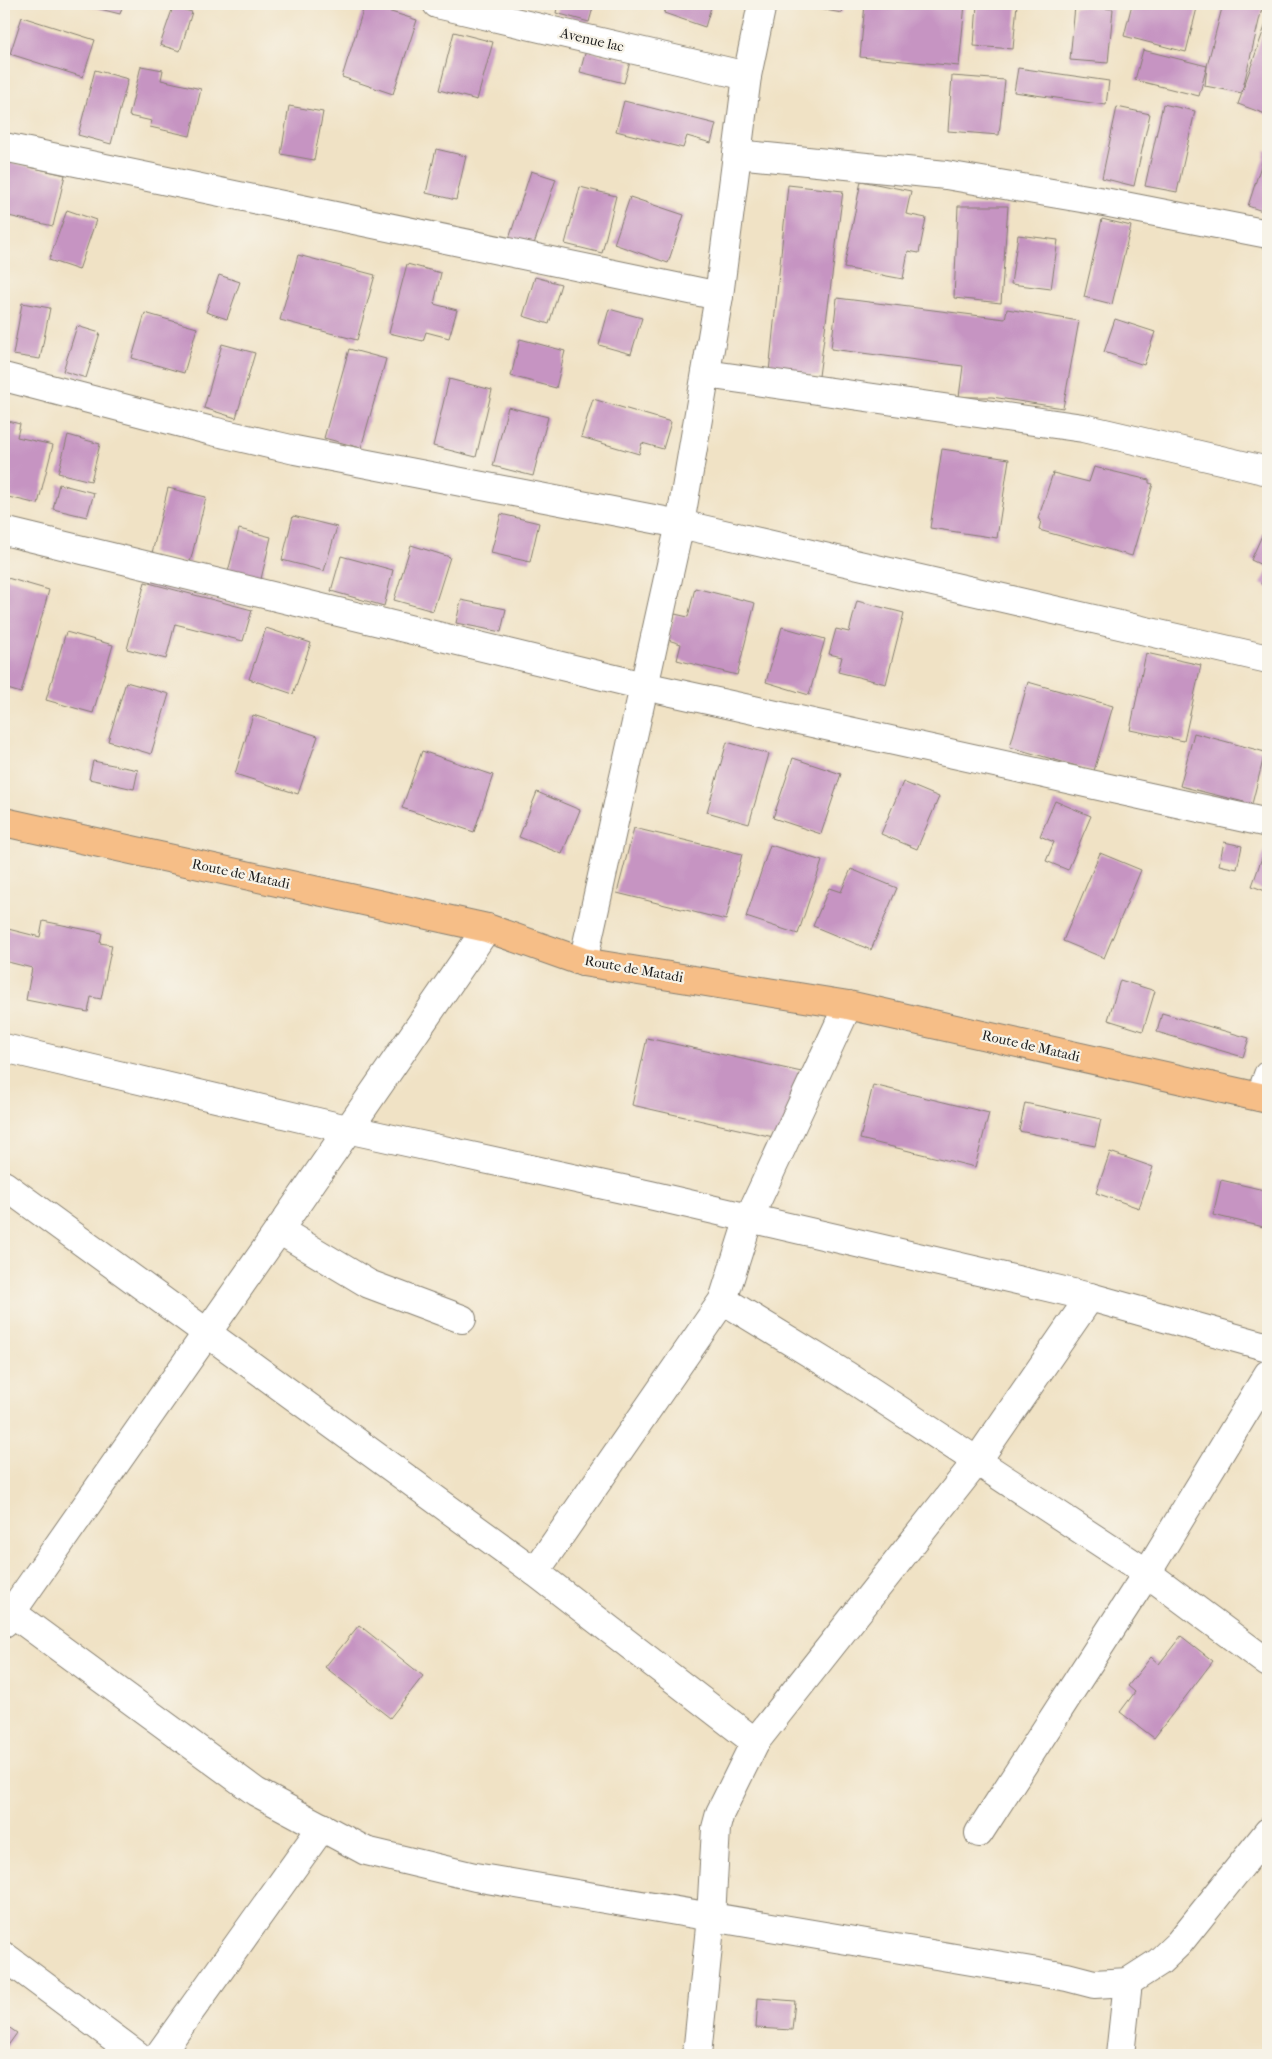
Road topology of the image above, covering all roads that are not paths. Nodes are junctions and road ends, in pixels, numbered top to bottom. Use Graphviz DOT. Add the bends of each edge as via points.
graph roads {
  1 [pos="437,4"];
  2 [pos="762,4"];
  3 [pos="747,76"];
  4 [pos="4,147"];
  5 [pos="737,154"];
  6 [pos="1268,234"];
  7 [pos="719,296"];
  8 [pos="706,374"];
  9 [pos="4,377"];
  10 [pos="1268,471"];
  11 [pos="680,524"];
  12 [pos="4,531"];
  13 [pos="1268,659"];
  14 [pos="644,686"];
  15 [pos="4,822"];
  16 [pos="1268,823"];
  17 [pos="487,928"];
  18 [pos="583,962"];
  19 [pos="848,1005"];
  20 [pos="4,1048"];
  21 [pos="1266,1090"];
  22 [pos="347,1129"];
  23 [pos="4,1185"];
  24 [pos="749,1218"];
  25 [pos="279,1230"];
  26 [pos="1090,1297"];
  27 [pos="723,1300"];
  28 [pos="462,1319"];
  29 [pos="207,1333"];
  30 [pos="1268,1347"];
  31 [pos="1268,1374"];
  32 [pos="978,1461"];
  33 [pos="535,1572"];
  34 [pos="1147,1573"];
  35 [pos="6,1614"];
  36 [pos="1268,1663"];
  37 [pos="755,1742"];
  38 [pos="322,1827"];
  39 [pos="1268,1832"];
  40 [pos="979,1833"];
  41 [pos="711,1917"];
  42 [pos="4,1956"];
  43 [pos="1128,1982"];
  44 [pos="137,2055"];
  45 [pos="159,2055"];
  46 [pos="697,2055"];
  47 [pos="1120,2055"];
  1 -- 3 [label="street, Avenue lac"];
  2 -- 3 [label="street"];
  3 -- 5 [label="street"];
  4 -- 7 [label="street"];
  5 -- 6 [label="street" via="946,175"];
  5 -- 7 [label="street"];
  7 -- 8 [label="street"];
  8 -- 10 [label="street" via="1083,428"];
  8 -- 11 [label="street"];
  9 -- 11 [label="street" via="295,450"];
  11 -- 13 [label="street"];
  11 -- 14 [label="street"];
  12 -- 14 [label="street"];
  14 -- 16 [label="street"];
  14 -- 18 [label="street"];
  15 -- 17 [label="main road, Route de Matadi"];
  17 -- 18 [label="main road, Route de Matadi"];
  17 -- 22 [label="street"];
  18 -- 19 [label="main road, Route de Matadi"];
  19 -- 21 [label="main road, Route de Matadi"];
  19 -- 24 [label="street"];
  20 -- 22 [label="street"];
  22 -- 24 [label="street"];
  22 -- 25 [label="street"];
  23 -- 29 [label="street"];
  24 -- 26 [label="street"];
  24 -- 27 [label="street"];
  25 -- 28 [label="street" via="369,1284"];
  25 -- 29 [label="street"];
  26 -- 30 [label="street"];
  26 -- 32 [label="street"];
  27 -- 32 [label="street"];
  27 -- 33 [label="street"];
  29 -- 33 [label="street"];
  29 -- 35 [label="street"];
  31 -- 34 [label="street"];
  32 -- 34 [label="street"];
  32 -- 37 [label="street"];
  33 -- 37 [label="street"];
  34 -- 36 [label="street"];
  34 -- 40 [label="street"];
  35 -- 38 [label="street" via="256,1792"];
  37 -- 41 [label="street" via="720,1813 716,1828"];
  38 -- 41 [label="street" via="366,1851 475,1877"];
  38 -- 45 [label="street"];
  39 -- 43 [label="street" via="1179,1943 1159,1962"];
  41 -- 43 [label="street" via="1094,1984"];
  41 -- 46 [label="street"];
  42 -- 44 [label="street"];
  43 -- 47 [label="street"];
}
